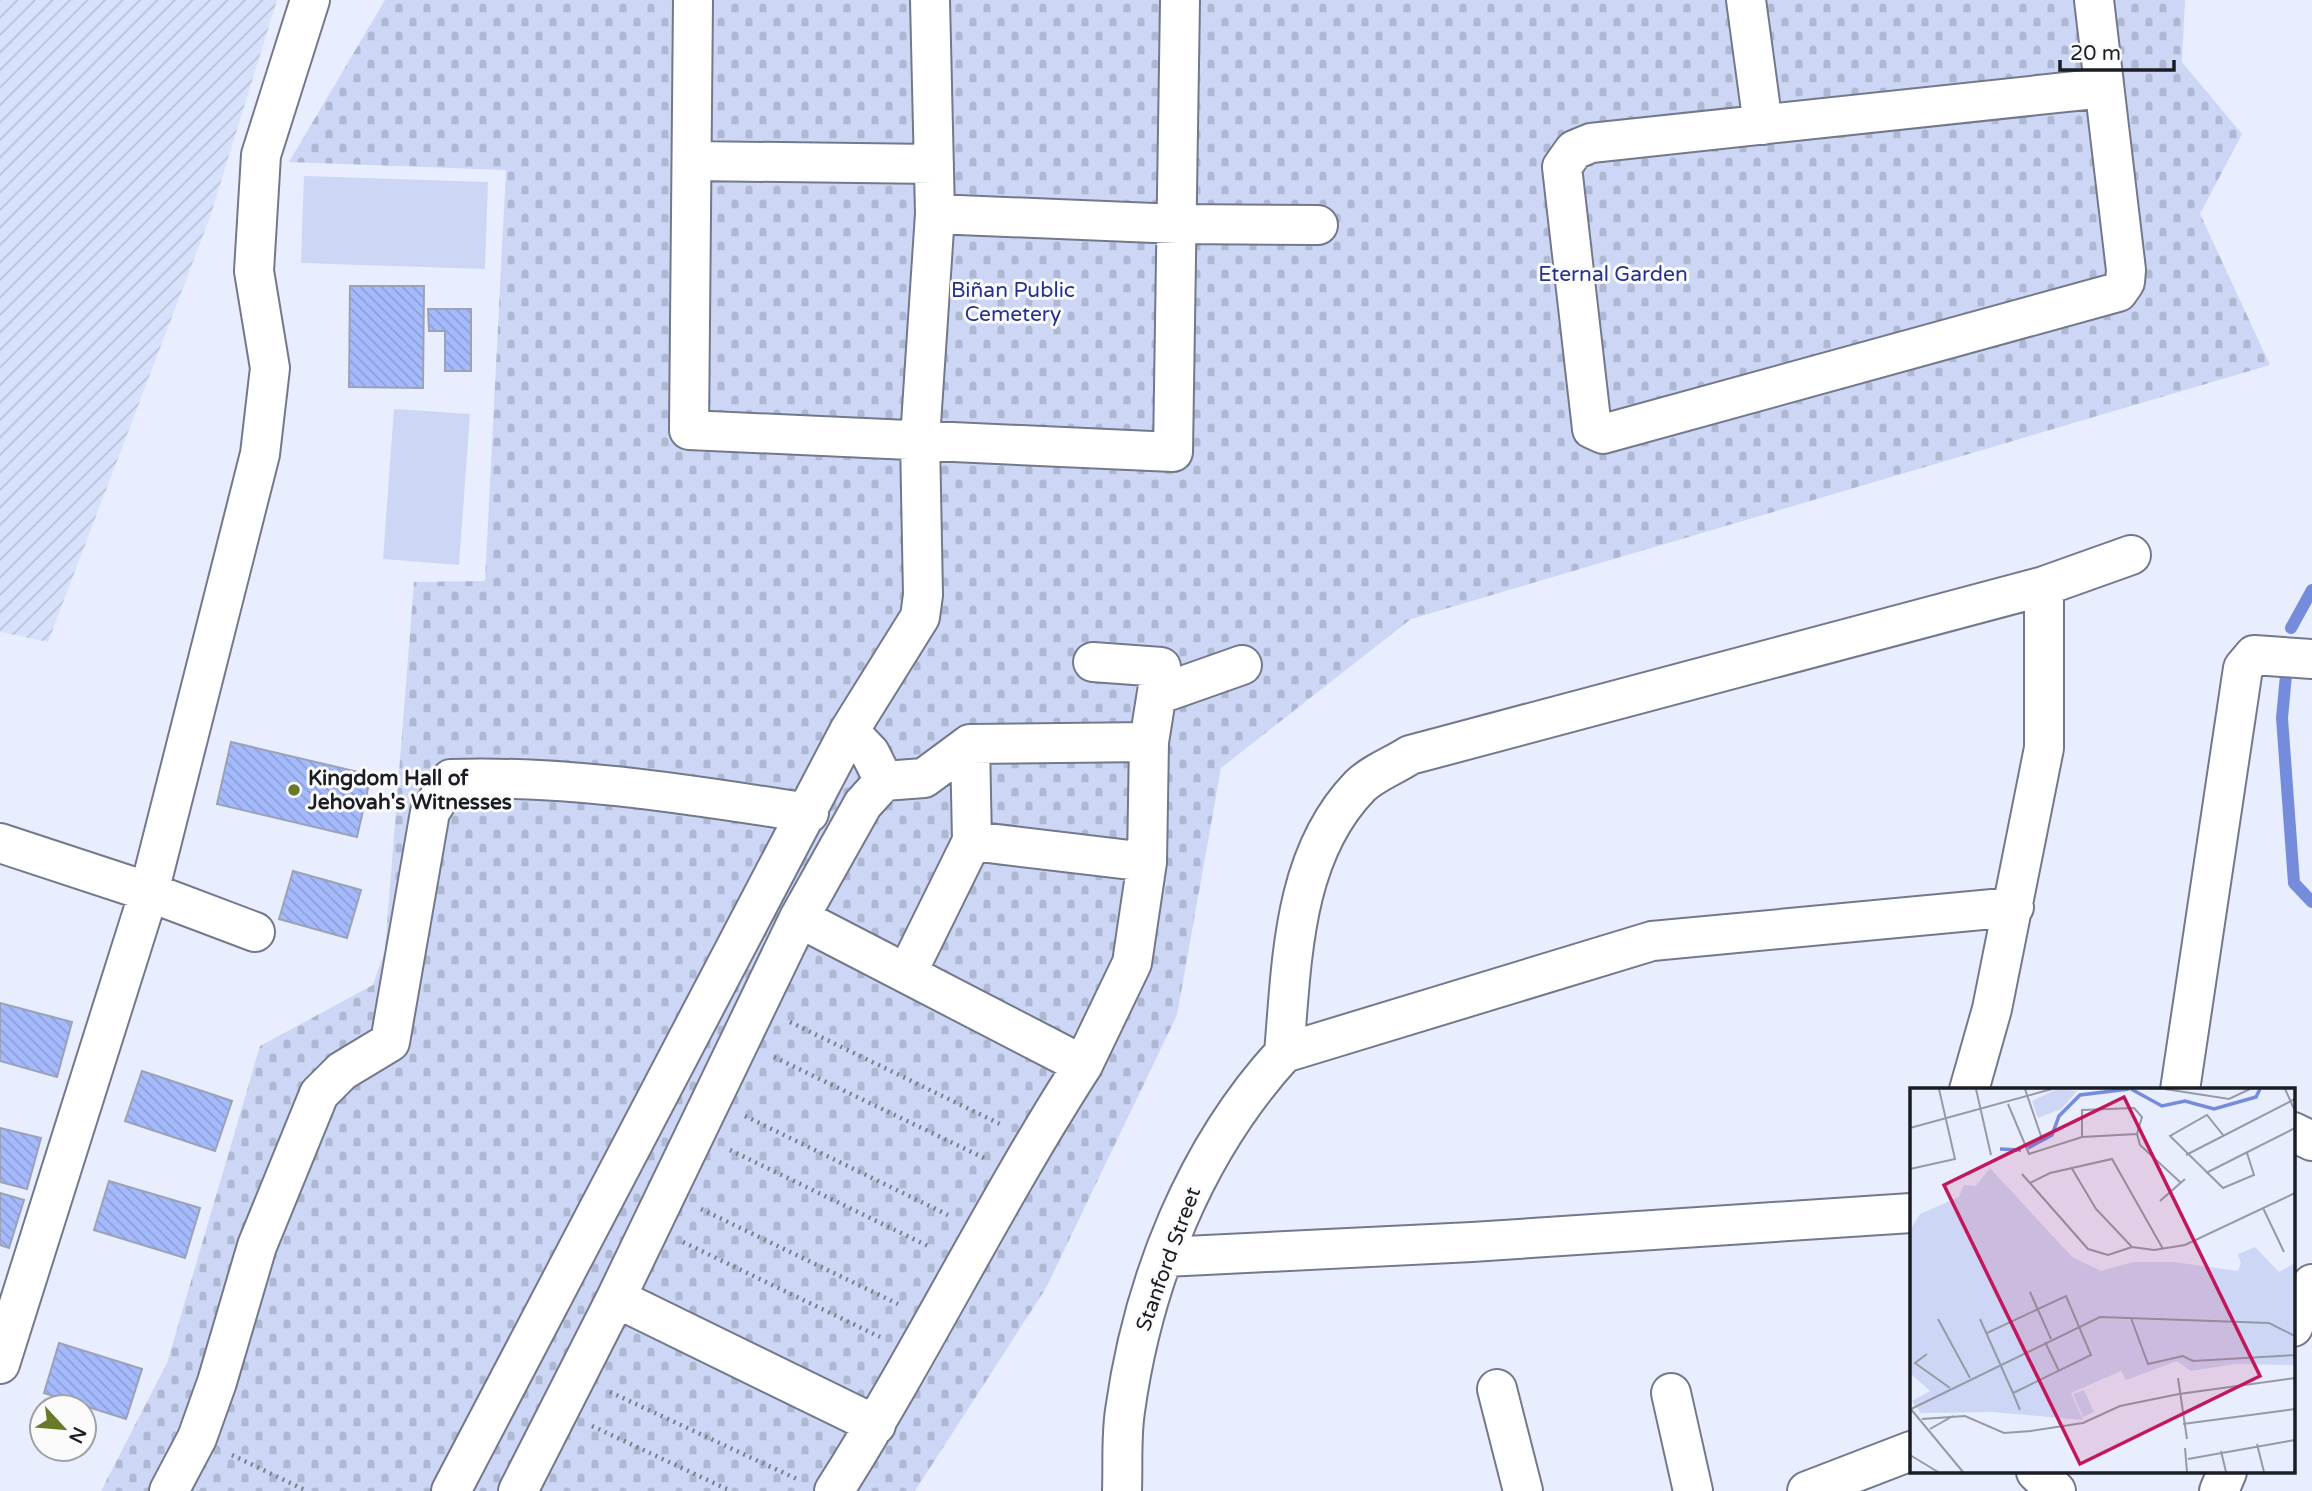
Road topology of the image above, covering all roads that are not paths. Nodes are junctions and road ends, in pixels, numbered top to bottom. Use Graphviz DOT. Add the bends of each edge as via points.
graph roads {
  1 [pos="310,0"];
  2 [pos="693,0"];
  3 [pos="930,0"];
  4 [pos="1180,0"];
  5 [pos="1746,0"];
  6 [pos="2094,0"];
  7 [pos="2104,88"];
  8 [pos="1763,125"];
  9 [pos="693,161"];
  10 [pos="934,164"];
  11 [pos="935,215"];
  12 [pos="1178,224"];
  13 [pos="1318,225"];
  14 [pos="920,439"];
  15 [pos="2130,555"];
  16 [pos="2044,586"];
  17 [pos="2312,659"];
  18 [pos="1093,662"];
  19 [pos="1242,665"];
  20 [pos="1157,695"];
  21 [pos="849,731"];
  22 [pos="1149,741"];
  23 [pos="970,744"];
  24 [pos="884,781"];
  25 [pos="809,813"];
  26 [pos="972,841"];
  27 [pos="0,843"];
  28 [pos="1147,862"];
  29 [pos="149,892"];
  30 [pos="2014,907"];
  31 [pos="799,918"];
  32 [pos="255,932"];
  33 [pos="907,973"];
  34 [pos="1284,1053"];
  35 [pos="1083,1065"];
  36 [pos="2189,1087"];
  37 [pos="1970,1088"];
  38 [pos="2294,1132"];
  39 [pos="2312,1141"];
  40 [pos="1910,1213"];
  41 [pos="1165,1256"];
  42 [pos="2312,1284"];
  43 [pos="616,1298"];
  44 [pos="2294,1325"];
  45 [pos="0,1364"];
  46 [pos="1497,1389"];
  47 [pos="1671,1393"];
  48 [pos="876,1424"];
  49 [pos="1910,1451"];
  50 [pos="2038,1474"];
  51 [pos="2226,1474"];
  52 [pos="822,1488"];
  53 [pos="169,1491"];
  54 [pos="451,1491"];
  55 [pos="518,1491"];
  56 [pos="1122,1491"];
  57 [pos="1523,1491"];
  58 [pos="1693,1491"];
  59 [pos="1807,1491"];
  60 [pos="2056,1491"];
  61 [pos="2219,1491"];
  1 -- 29 [label="street" via="261,155 254,271 270,368 260,454"];
  2 -- 9 [label="street"];
  3 -- 10 [label="street"];
  4 -- 12 [label="street"];
  5 -- 8 [label="street"];
  6 -- 7 [label="street"];
  7 -- 8 [label="street"];
  7 -- 8 [label="street" via="2126,270 2118,292 1597,432 1592,429 1562,167 1574,150 1591,144"];
  9 -- 10 [label="street"];
  9 -- 14 [label="street" via="689,430"];
  10 -- 11 [label="street"];
  11 -- 12 [label="street"];
  11 -- 14 [label="street"];
  12 -- 13 [label="street"];
  12 -- 14 [label="street" via="1173,452"];
  14 -- 21 [label="street" via="920,617"];
  15 -- 16 [label="street"];
  16 -- 30 [label="street" via="2044,748"];
  16 -- 34 [label="street" via="1410,755 1362,785 1334,820 1310,870 1296,926"];
  17 -- 36 [label="street" via="2254,655 2243,668"];
  18 -- 20 [label="street" via="1161,667"];
  19 -- 20 [label="street"];
  20 -- 22 [label="street"];
  21 -- 24 [label="street" via="870,753"];
  21 -- 25 [label="street"];
  22 -- 23 [label="street"];
  22 -- 28 [label="street"];
  23 -- 24 [label="street" via="924,778"];
  23 -- 26 [label="street"];
  24 -- 31 [label="street" via="863,804"];
  25 -- 53 [label="street" via="636,788 492,777 451,779 430,812 390,1042 342,1071 319,1094 257,1246 197,1438"];
  25 -- 54 [label="street"];
  26 -- 28 [label="street"];
  26 -- 33 [label="street"];
  27 -- 29 [label="street"];
  28 -- 35 [label="street" via="1132,963"];
  29 -- 32 [label="street"];
  29 -- 45 [label="street"];
  30 -- 34 [label="street" via="1652,940"];
  30 -- 37 [label="street"];
  31 -- 33 [label="street"];
  31 -- 43 [label="street"];
  33 -- 35 [label="street"];
  34 -- 41 [label="street, Stanford Street" via="1251,1089 1220,1135"];
  35 -- 48 [label="street" via="1035,1140"];
  38 -- 39 [label="street"];
  40 -- 41 [label="street" via="1472,1242"];
  41 -- 56 [label="street, Stanford Street" via="1143,1315 1124,1413"];
  42 -- 44 [label="street"];
  43 -- 48 [label="street"];
  43 -- 55 [label="street"];
  46 -- 57 [label="street"];
  47 -- 58 [label="street"];
  48 -- 52 [label="street"];
  49 -- 59 [label="street"];
  50 -- 60 [label="street"];
  51 -- 61 [label="street"];
}
